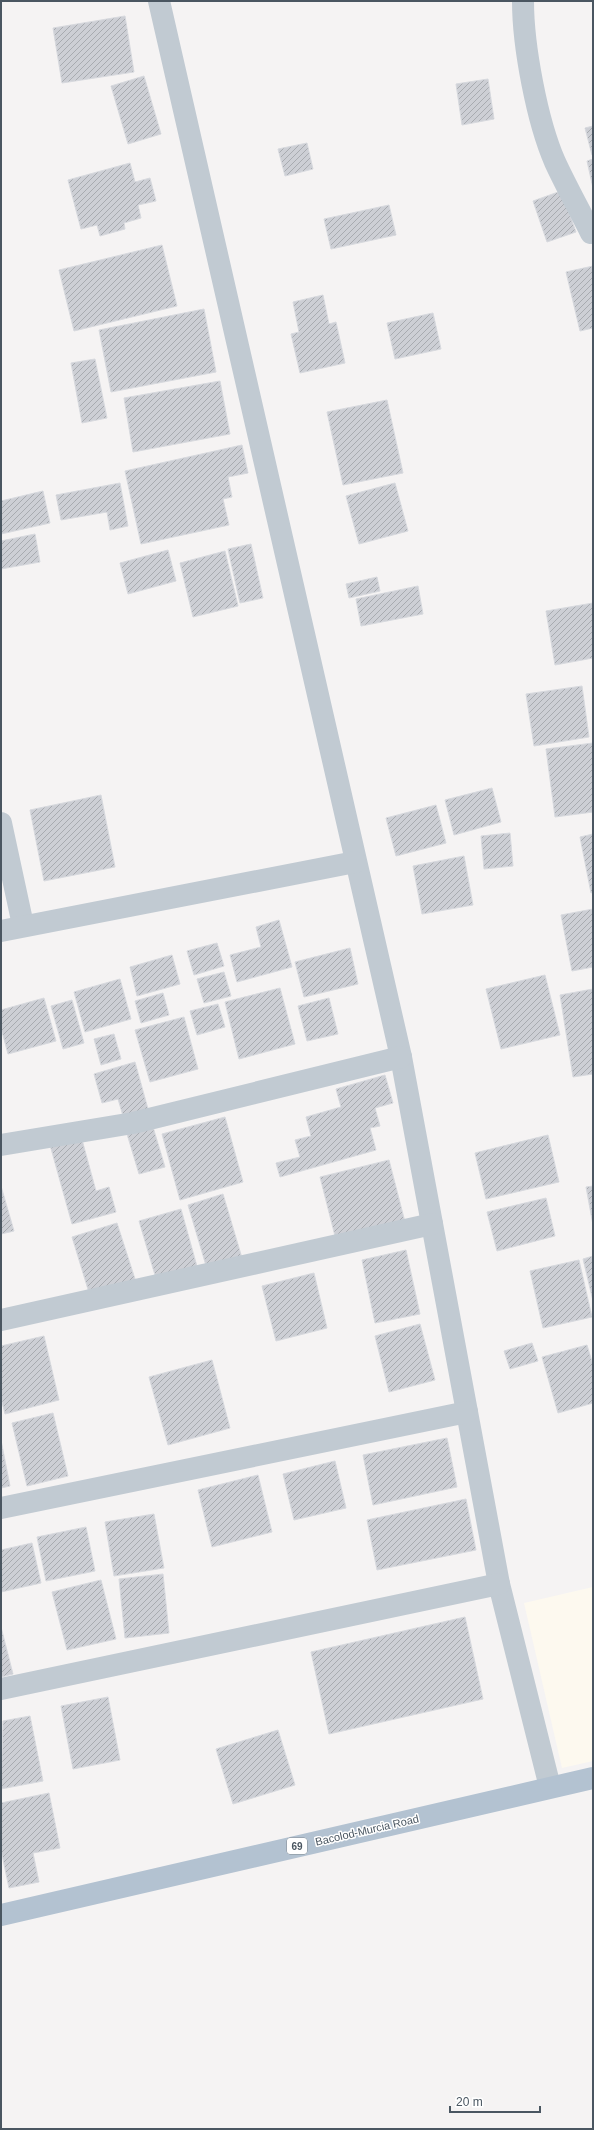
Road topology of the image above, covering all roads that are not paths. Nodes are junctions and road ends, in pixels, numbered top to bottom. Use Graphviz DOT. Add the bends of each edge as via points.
graph roads {
  1 [pos="159,1"];
  2 [pos="524,1"];
  3 [pos="591,232"];
  4 [pos="1,823"];
  5 [pos="355,862"];
  6 [pos="23,925"];
  7 [pos="1,931"];
  8 [pos="401,1057"];
  9 [pos="1,1145"];
  10 [pos="432,1224"];
  11 [pos="1,1320"];
  12 [pos="468,1412"];
  13 [pos="1,1508"];
  14 [pos="499,1584"];
  15 [pos="1,1689"];
  16 [pos="593,1778"];
  17 [pos="550,1787"];
  18 [pos="1,1915"];
  1 -- 5 [label="street"];
  2 -- 3 [label="street" via="523,28 540,113 555,160"];
  4 -- 6 [label="street"];
  5 -- 6 [label="street"];
  5 -- 8 [label="street"];
  6 -- 7 [label="street"];
  8 -- 9 [label="street" via="133,1123"];
  8 -- 10 [label="street"];
  10 -- 11 [label="street"];
  10 -- 12 [label="street"];
  12 -- 13 [label="street"];
  12 -- 14 [label="street"];
  14 -- 15 [label="street"];
  14 -- 17 [label="street"];
  16 -- 17 [label="main road, Bacolod-Murcia Road / 69"];
  17 -- 18 [label="main road, Bacolod-Murcia Road / 69"];
}
